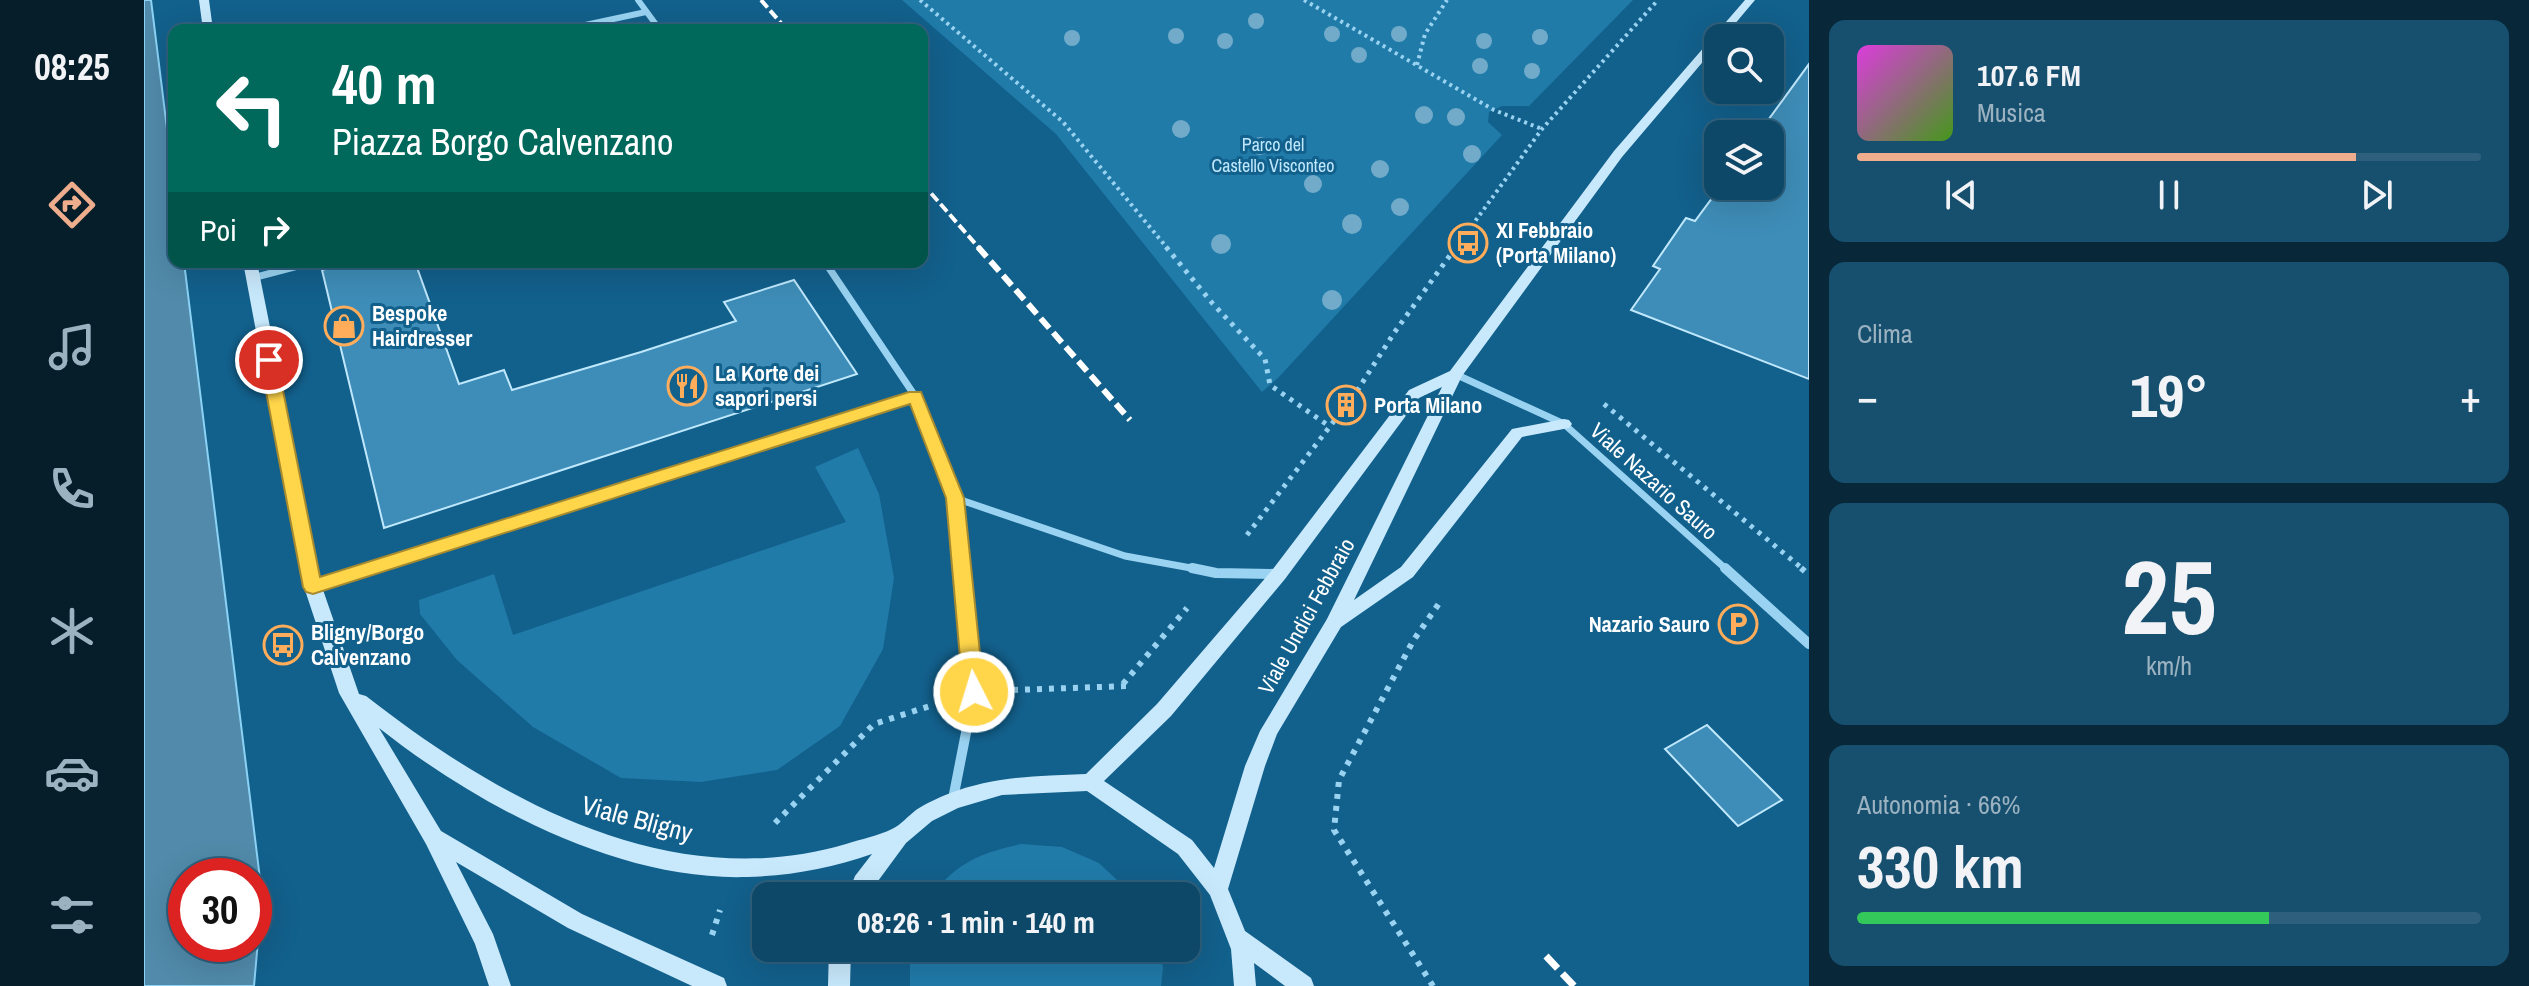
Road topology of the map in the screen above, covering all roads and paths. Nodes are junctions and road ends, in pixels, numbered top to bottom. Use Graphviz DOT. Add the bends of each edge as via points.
graph roads {
  1 [pos="204,0"];
  2 [pos="638,0"];
  3 [pos="920,0"];
  4 [pos="1304,0"];
  5 [pos="1447,0"];
  6 [pos="1658,0"];
  7 [pos="1750,0"];
  8 [pos="646,12"];
  9 [pos="207,24"];
  10 [pos="590,24"];
  11 [pos="655,24"];
  12 [pos="1417,65"];
  13 [pos="1542,129"];
  14 [pos="829,268"];
  15 [pos="251,270"];
  16 [pos="1455,374"];
  17 [pos="1357,391"];
  18 [pos="915,396"];
  19 [pos="1564,424"];
  20 [pos="955,498"];
  21 [pos="1245,537"];
  22 [pos="1279,574"];
  23 [pos="1809,575"];
  24 [pos="313,587"];
  25 [pos="1449,590"];
  26 [pos="1189,606"];
  27 [pos="1334,623"];
  28 [pos="1809,644"];
  29 [pos="974,692"];
  30 [pos="348,693"];
  31 [pos="1090,782"];
  32 [pos="953,801"];
  33 [pos="899,836"];
  34 [pos="433,837"];
  35 [pos="734,868"];
  36 [pos="863,882"];
  37 [pos="1218,889"];
  38 [pos="1238,938"];
  39 [pos="840,962"];
  40 [pos="707,982"];
  41 [pos="500,986"];
  42 [pos="839,986"];
  43 [pos="1245,986"];
  44 [pos="1303,986"];
  45 [pos="1433,986"];
  1 -- 9 [label="street"];
  2 -- 8 [label="street"];
  3 -- 21 [label="path" via="1063,122 1213,304 1252,342 1265,359 1270,385 1331,423"];
  4 -- 12 [label="path"];
  5 -- 12 [label="path" via="1425,34"];
  6 -- 13 [label="path"];
  7 -- 16 [label="street, Viale Undici Febbraio" via="1618,154"];
  8 -- 10 [label="street"];
  8 -- 11 [label="street"];
  12 -- 13 [label="path" via="1494,110"];
  13 -- 17 [label="path"];
  14 -- 18 [label="street"];
  15 -- 24 [label="street"];
  16 -- 19 [label="street, Viale Nazario Sauro"];
  16 -- 22 [label="street, Viale Undici Febbraio" via="1414,394"];
  16 -- 27 [label="street, Viale Undici Febbraio"];
  18 -- 20 [label="street"];
  18 -- 24 [label="lane"];
  19 -- 23 [label="path" via="1586,389"];
  19 -- 27 [label="street" via="1517,433 1407,572"];
  19 -- 28 [label="street, Viale Nazario Sauro"];
  20 -- 22 [label="street" via="1125,556 1216,573"];
  20 -- 29 [label="street"];
  22 -- 31 [label="street, Viale Undici Febbraio" via="1164,710"];
  24 -- 30 [label="street"];
  25 -- 45 [label="path" via="1413,641 1339,780 1334,830"];
  26 -- 29 [label="path" via="1123,684"];
  27 -- 37 [label="street, Viale Undici Febbraio" via="1269,731"];
  29 -- 32 [label="street"];
  29 -- 35 [label="path" via="874,724"];
  30 -- 34 [label="street"];
  30 -- 35 [label="street, Viale Bligny" via="461,778 578,836 669,862"];
  31 -- 32 [label="street" via="1002,786"];
  31 -- 37 [label="street" via="1185,847"];
  32 -- 33 [label="street"];
  33 -- 35 [label="street, Viale Bligny" via="806,863"];
  33 -- 36 [label="street"];
  34 -- 40 [label="street" via="575,921"];
  34 -- 41 [label="street" via="485,941"];
  35 -- 40 [label="path"];
  37 -- 38 [label="street"];
  38 -- 43 [label="street"];
  38 -- 44 [label="street"];
  39 -- 42 [label="street"];
}
